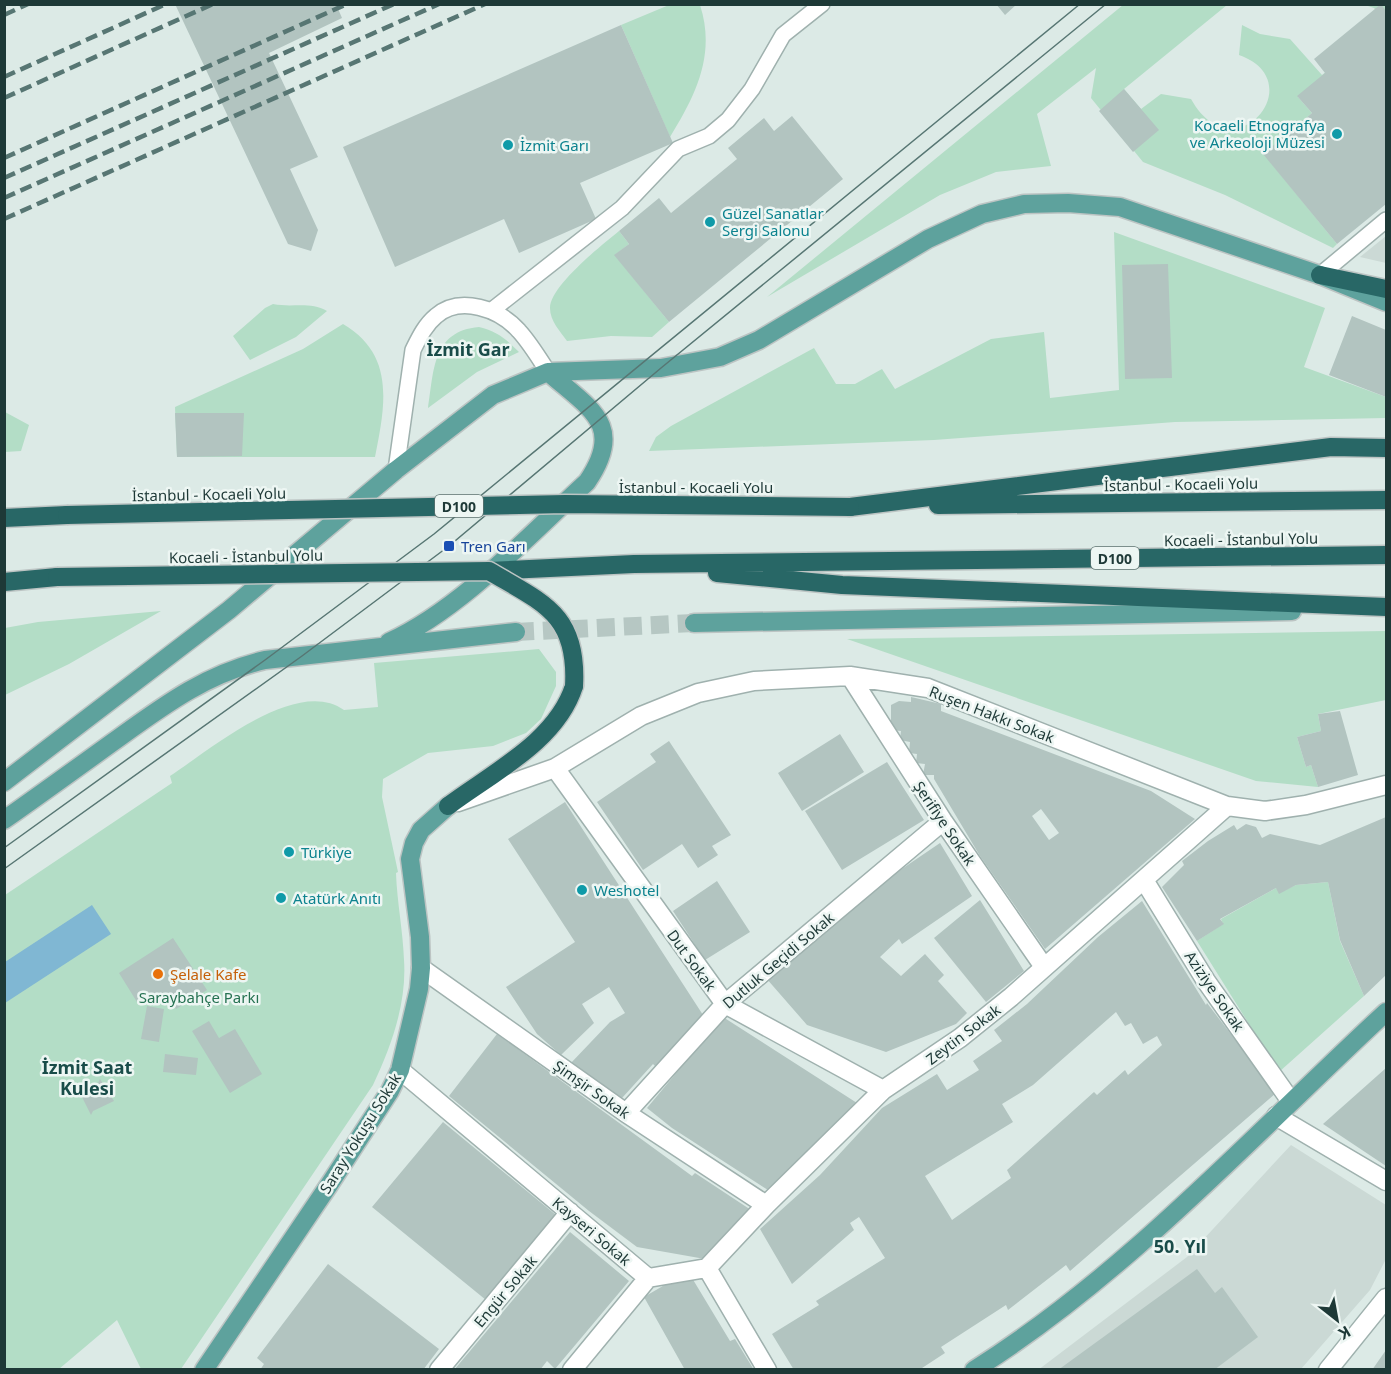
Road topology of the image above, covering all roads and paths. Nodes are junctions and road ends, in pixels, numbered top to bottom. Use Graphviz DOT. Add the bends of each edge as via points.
graph roads {
  1 [pos="822,4"];
  2 [pos="1386,220"];
  3 [pos="1320,275"];
  4 [pos="1386,289"];
  5 [pos="1386,302"];
  6 [pos="491,311"];
  7 [pos="548,372"];
  8 [pos="1386,448"];
  9 [pos="396,470"];
  10 [pos="1386,500"];
  11 [pos="850,507"];
  12 [pos="4,518"];
  13 [pos="1386,555"];
  14 [pos="634,564"];
  15 [pos="489,571"];
  16 [pos="4,582"];
  17 [pos="1386,608"];
  18 [pos="694,623"];
  19 [pos="516,632"];
  20 [pos="376,648"];
  21 [pos="850,676"];
  22 [pos="555,768"];
  23 [pos="4,782"];
  24 [pos="1386,784"];
  25 [pos="448,806"];
  26 [pos="1227,806"];
  27 [pos="4,819"];
  28 [pos="943,821"];
  29 [pos="1144,880"];
  30 [pos="421,968"];
  31 [pos="1044,968"];
  32 [pos="724,1004"];
  33 [pos="1386,1012"];
  34 [pos="400,1070"];
  35 [pos="883,1090"];
  36 [pos="1290,1100"];
  37 [pos="626,1113"];
  38 [pos="1276,1116"];
  39 [pos="1386,1181"];
  40 [pos="766,1205"];
  41 [pos="570,1212"];
  42 [pos="706,1268"];
  43 [pos="648,1278"];
  44 [pos="1386,1298"];
  45 [pos="204,1370"];
  46 [pos="439,1370"];
  47 [pos="572,1370"];
  48 [pos="767,1370"];
  49 [pos="974,1370"];
  50 [pos="1328,1370"];
  1 -- 6 [label="lane" via="783,35 752,89 728,120 710,135 678,149 622,208"];
  2 -- 3 [label="lane"];
  3 -- 4 [label="highway"];
  3 -- 5 [label="main road"];
  3 -- 7 [label="main road" via="1120,207 1068,202 1024,204 982,214 928,239 759,340 720,357 661,368"];
  6 -- 7 [label="lane" via="518,329"];
  6 -- 9 [label="lane" via="478,306 450,309 437,315 419,336 410,366"];
  7 -- 9 [label="main road" via="493,395"];
  7 -- 20 [label="main road" via="587,407 601,426 606,443 600,464 587,482 445,608 416,629"];
  8 -- 11 [label="highway" via="1330,447"];
  9 -- 23 [label="main road" via="229,610"];
  10 -- 11 [label="highway, İstanbul - Kocaeli Yolu / D100"];
  11 -- 12 [label="highway, İstanbul - Kocaeli Yolu / D100, bridge" via="565,504"];
  13 -- 14 [label="highway, Kocaeli - İstanbul Yolu / D100"];
  14 -- 15 [label="highway, D100"];
  14 -- 17 [label="highway" via="843,585"];
  15 -- 16 [label="highway, Kocaeli - İstanbul Yolu / D100, bridge" via="57,577"];
  15 -- 25 [label="highway, bridge" via="554,612 574,650 574,686 557,721"];
  17 -- 18 [label="main road"];
  19 -- 20 [label="main road"];
  20 -- 27 [label="main road" via="265,660 213,676 162,707"];
  21 -- 22 [label="street, Ruşen Hakkı Sokak" via="754,681 698,693 641,716"];
  21 -- 26 [label="street, Ruşen Hakkı Sokak" via="928,688"];
  21 -- 28 [label="street, Şerifiye Sokak"];
  22 -- 25 [label="street, Ruşen Hakkı Sokak"];
  22 -- 32 [label="street, Dut Sokak"];
  24 -- 26 [label="street, Ruşen Hakkı Sokak" via="1306,805 1265,811"];
  25 -- 30 [label="main road, Saray Yokuşu Sokak" via="421,830 410,859"];
  26 -- 29 [label="street, Zeytin Sokak"];
  28 -- 31 [label="street, Şerifiye Sokak"];
  28 -- 32 [label="street, Dutluk Geçidi Sokak"];
  29 -- 31 [label="street, Zeytin Sokak"];
  29 -- 36 [label="street, Aziziye Sokak" via="1206,981"];
  30 -- 34 [label="main road, Saray Yokuşu Sokak"];
  30 -- 37 [label="street, Şimşir Sokak"];
  31 -- 35 [label="street, Zeytin Sokak" via="960,1038"];
  32 -- 35 [label="street, Dut Sokak"];
  32 -- 37 [label="street, Dutluk Geçidi Sokak"];
  33 -- 36 [label="main road"];
  34 -- 41 [label="street, Kayseri Sokak"];
  34 -- 45 [label="main road, Saray Yokuşu Sokak" via="329,1185"];
  35 -- 40 [label="street, Zeytin Sokak"];
  36 -- 38 [label="main road"];
  37 -- 40 [label="street, Şimşir Sokak"];
  38 -- 39 [label="street"];
  38 -- 49 [label="main road" via="1091,1284"];
  40 -- 42 [label="street, Zeytin Sokak"];
  41 -- 43 [label="street, Kayseri Sokak"];
  41 -- 46 [label="street, Engür Sokak"];
  42 -- 43 [label="street"];
  42 -- 48 [label="street"];
  43 -- 47 [label="street"];
  44 -- 50 [label="street"];
}
